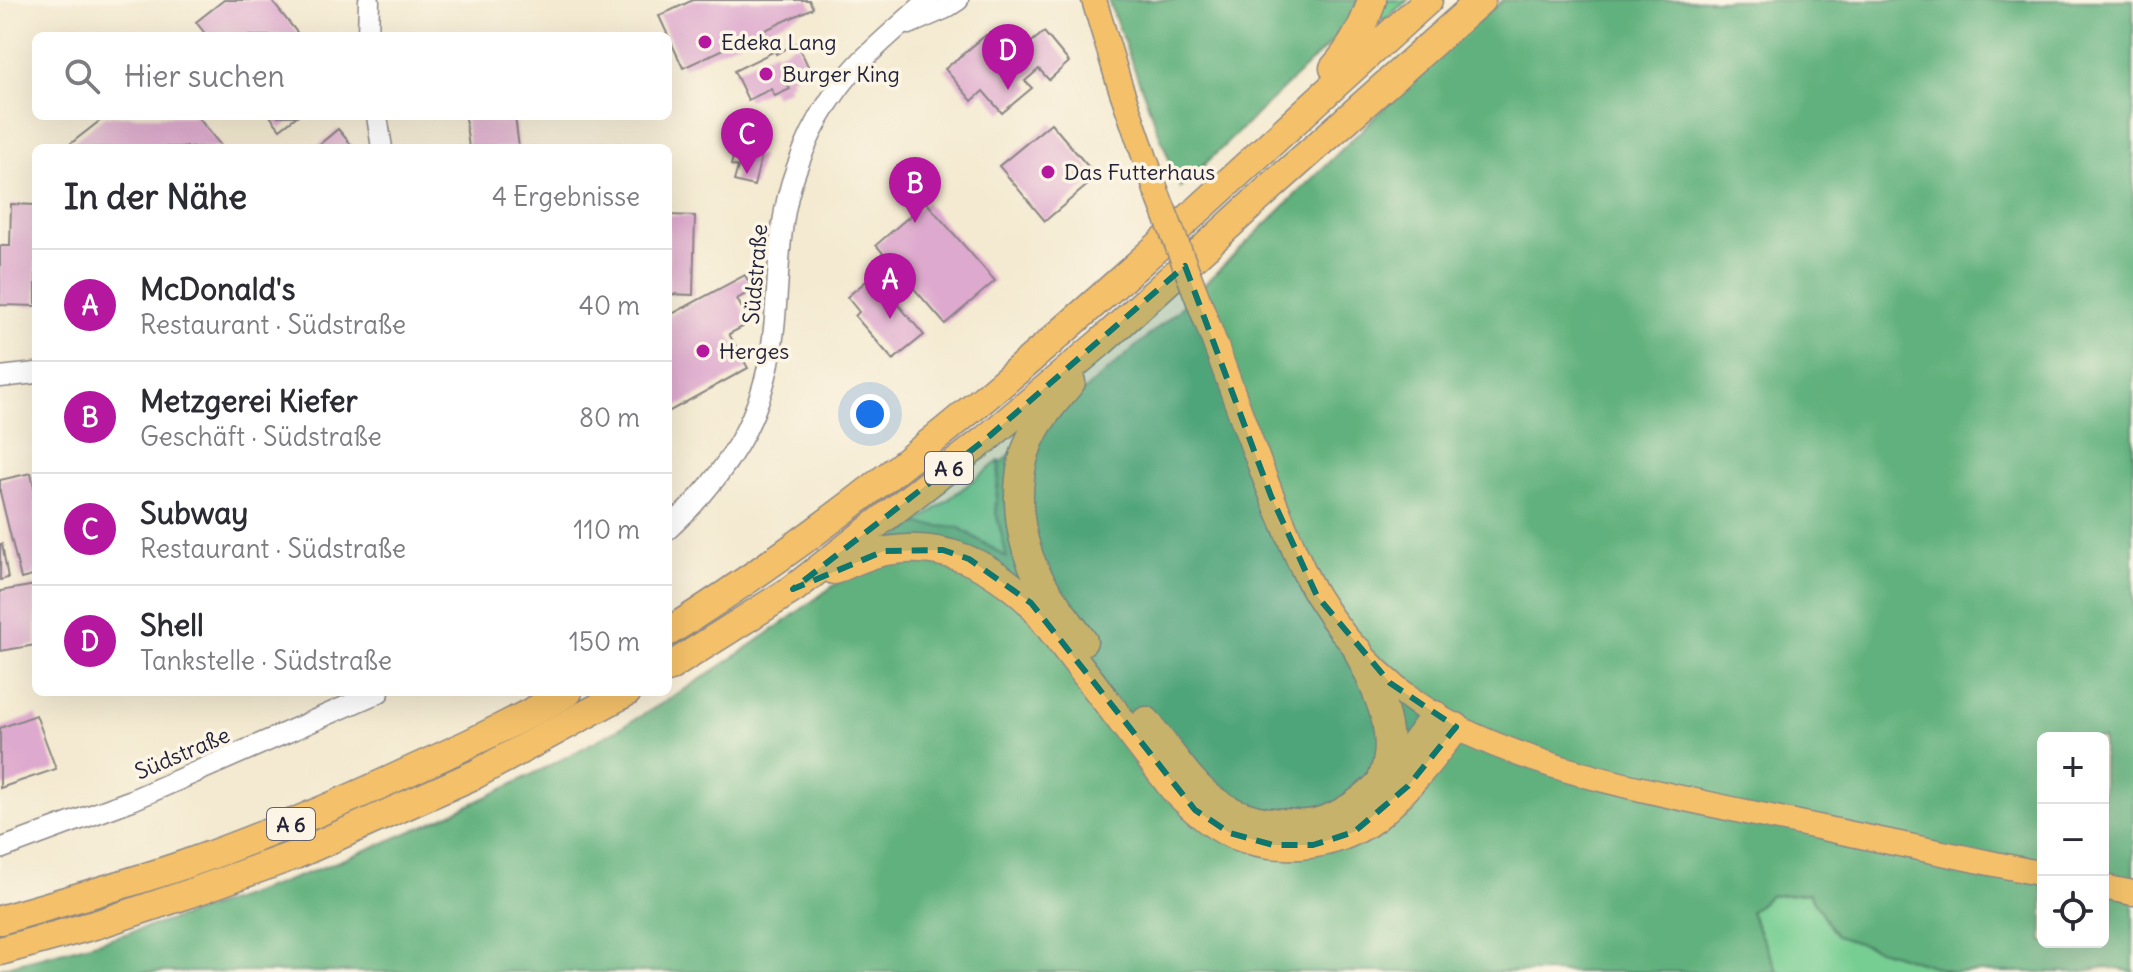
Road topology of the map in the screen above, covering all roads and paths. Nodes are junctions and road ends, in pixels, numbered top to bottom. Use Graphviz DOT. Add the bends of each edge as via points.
graph roads {
  1 [pos="369,0"];
  2 [pos="928,0"];
  3 [pos="958,0"];
  4 [pos="1077,0"];
  5 [pos="1094,0"];
  6 [pos="1372,0"];
  7 [pos="1428,0"];
  8 [pos="1481,0"];
  9 [pos="898,29"];
  10 [pos="368,32"];
  11 [pos="1119,83"];
  12 [pos="378,120"];
  13 [pos="381,144"];
  14 [pos="1252,159"];
  15 [pos="1100,343"];
  16 [pos="32,373"];
  17 [pos="0,377"];
  18 [pos="672,525"];
  19 [pos="793,589"];
  20 [pos="672,629"];
  21 [pos="1358,651"];
  22 [pos="672,665"];
  23 [pos="370,696"];
  24 [pos="560,696"];
  25 [pos="620,696"];
  26 [pos="1446,721"];
  27 [pos="1380,784"];
  28 [pos="0,849"];
  29 [pos="2037,873"];
  30 [pos="2109,888"];
  31 [pos="2133,893"];
  32 [pos="0,920"];
  33 [pos="0,951"];
  1 -- 10 [label="street"];
  2 -- 9 [label="street, Südstraße"];
  3 -- 9 [label="street, Südstraße"];
  4 -- 11 [label="main road"];
  5 -- 11 [label="main road"];
  6 -- 14 [label="highway" via="1347,54"];
  7 -- 14 [label="highway, A 6"];
  8 -- 15 [label="highway, A 6"];
  9 -- 18 [label="street, Südstraße" via="830,98 810,135 785,210 763,394 743,438 716,478"];
  11 -- 21 [label="main road, bridge" via="1271,496 1317,596"];
  12 -- 13 [label="street"];
  14 -- 20 [label="highway, A 6" via="968,412 783,555"];
  15 -- 19 [label="highway, A 6"];
  15 -- 27 [label="highway" via="1036,427 1026,454 1020,517 1037,575 1184,770 1218,804 1260,821 1308,824 1347,811"];
  16 -- 17 [label="street"];
  19 -- 22 [label="highway, A 6"];
  19 -- 26 [label="highway" via="884,551 943,550 969,559 1031,603 1195,810 1230,833 1273,845 1313,845 1354,832 1408,786"];
  21 -- 26 [label="main road" via="1390,683"];
  21 -- 27 [label="highway" via="1390,733"];
  23 -- 28 [label="street, Südstraße" via="132,800"];
  24 -- 32 [label="highway, A 6" via="281,828 172,868"];
  25 -- 33 [label="highway, A 6" via="476,774 295,855 98,924"];
  26 -- 27 [label="highway"];
  26 -- 29 [label="main road" via="1508,750 1643,789"];
  30 -- 31 [label="main road"];
}
